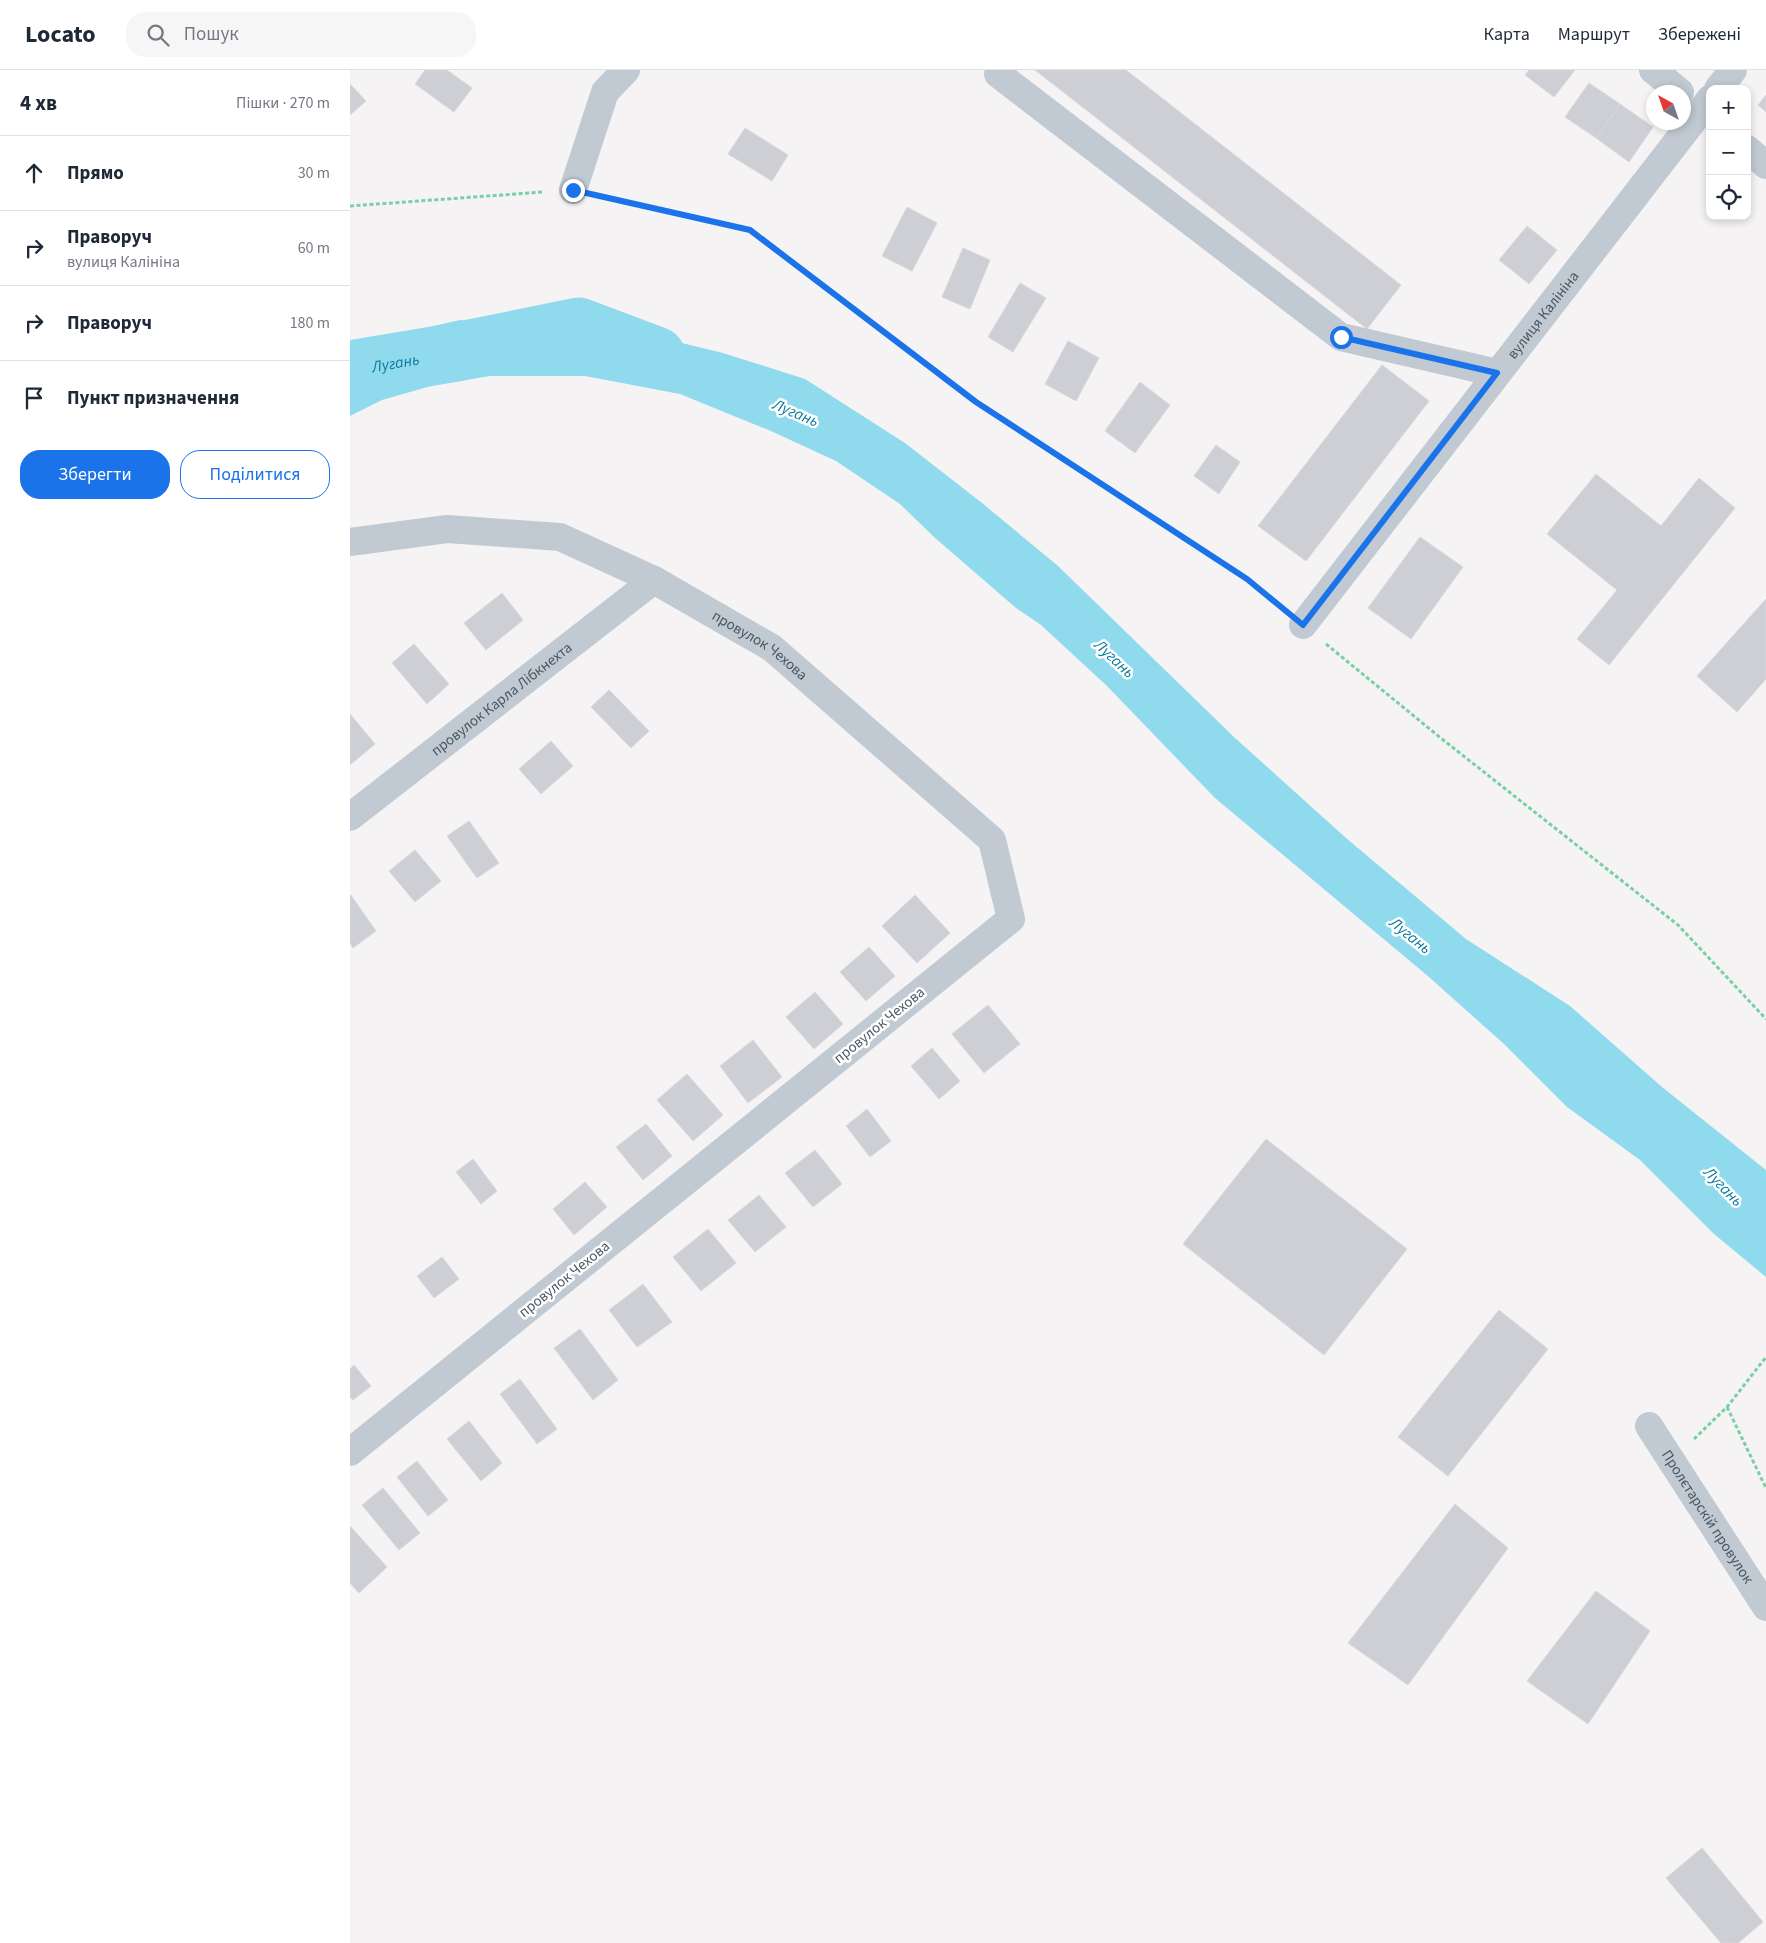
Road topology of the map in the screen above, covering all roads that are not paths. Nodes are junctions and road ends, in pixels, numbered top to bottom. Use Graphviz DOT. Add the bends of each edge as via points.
graph roads {
  1 [pos="626,70"];
  2 [pos="1653,70"];
  3 [pos="1734,70"];
  4 [pos="998,74"];
  5 [pos="1671,85"];
  6 [pos="1721,85"];
  7 [pos="1701,105"];
  8 [pos="1751,152"];
  9 [pos="1766,165"];
  10 [pos="573,190"];
  11 [pos="1497,373"];
  12 [pos="350,542"];
  13 [pos="654,580"];
  14 [pos="1303,625"];
  15 [pos="350,817"];
  16 [pos="1649,1426"];
  17 [pos="350,1452"];
  18 [pos="1766,1607"];
  1 -- 10 [label="street" via="605,92"];
  2 -- 5 [label="street"];
  3 -- 6 [label="street"];
  4 -- 11 [label="street" via="1341,337"];
  7 -- 11 [label="street, вулиця Калініна"];
  8 -- 9 [label="street"];
  11 -- 14 [label="street, вулиця Калініна"];
  12 -- 13 [label="street" via="447,529 560,538"];
  13 -- 15 [label="street, провулок Карла Лібкнехта"];
  13 -- 17 [label="street, провулок Чехова" via="772,648 992,840 1011,919"];
  16 -- 18 [label="street, Пролєтарскій провулок"];
}
